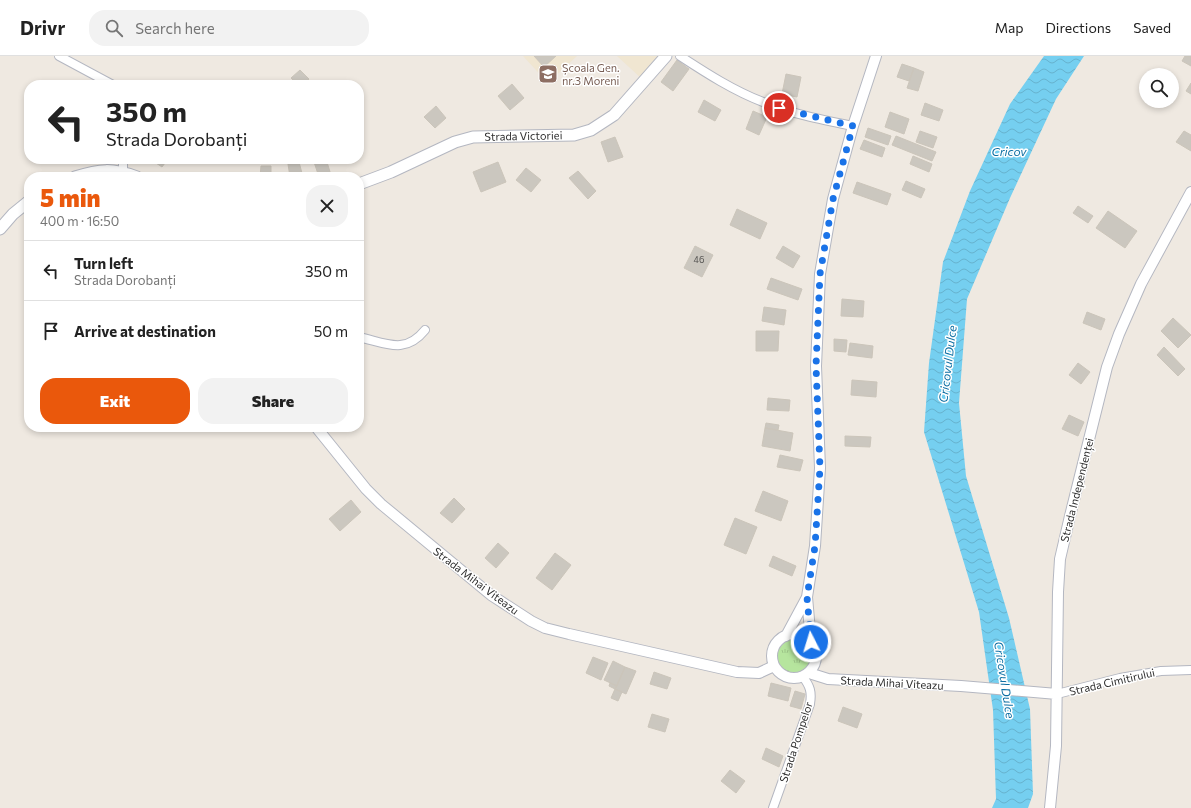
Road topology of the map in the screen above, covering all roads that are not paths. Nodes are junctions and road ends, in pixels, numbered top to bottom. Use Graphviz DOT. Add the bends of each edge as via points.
graph roads {
  1 [pos="61,56"];
  2 [pos="666,56"];
  3 [pos="680,56"];
  4 [pos="876,56"];
  5 [pos="104,80"];
  6 [pos="853,126"];
  7 [pos="123,164"];
  8 [pos="91,172"];
  9 [pos="123,172"];
  10 [pos="364,182"];
  11 [pos="1191,192"];
  12 [pos="24,205"];
  13 [pos="0,229"];
  14 [pos="425,330"];
  15 [pos="364,338"];
  16 [pos="320,432"];
  17 [pos="807,597"];
  18 [pos="786,636"];
  19 [pos="811,642"];
  20 [pos="774,666"];
  21 [pos="1191,670"];
  22 [pos="806,675"];
  23 [pos="1057,694"];
  24 [pos="773,808"];
  25 [pos="1050,808"];
  1 -- 5 [label="street"];
  2 -- 10 [label="main road, Strada Victoriei" via="614,115 591,130 574,135 474,137 455,142"];
  3 -- 6 [label="street" via="738,91 764,103"];
  4 -- 6 [label="street"];
  6 -- 17 [label="street" via="833,199 820,274 816,366 820,468 815,546"];
  7 -- 9 [label="street"];
  8 -- 9 [label="main road"];
  11 -- 23 [label="street, Strada Independenței" via="1130,308 1107,367 1060,559"];
  12 -- 13 [label="main road"];
  14 -- 15 [label="street" via="416,341 405,346"];
  16 -- 20 [label="street, Strada Mihai Viteazu" via="381,504 491,595 530,621 569,634 737,672 759,673"];
  17 -- 18 [label="street"];
  17 -- 19 [label="street"];
  18 -- 19 [label="street" via="799,635"];
  18 -- 20 [label="street" via="772,652"];
  19 -- 22 [label="street" via="816,655 813,668"];
  20 -- 22 [label="street" via="783,676 790,678"];
  21 -- 23 [label="street, Strada Cimitirului" via="1161,671 1120,678"];
  22 -- 23 [label="street, Strada Mihai Viteazu" via="828,679"];
  22 -- 24 [label="street, Strada Pompelor" via="812,693 810,704"];
  23 -- 25 [label="street, Strada Independenței" via="1056,746"];
}
